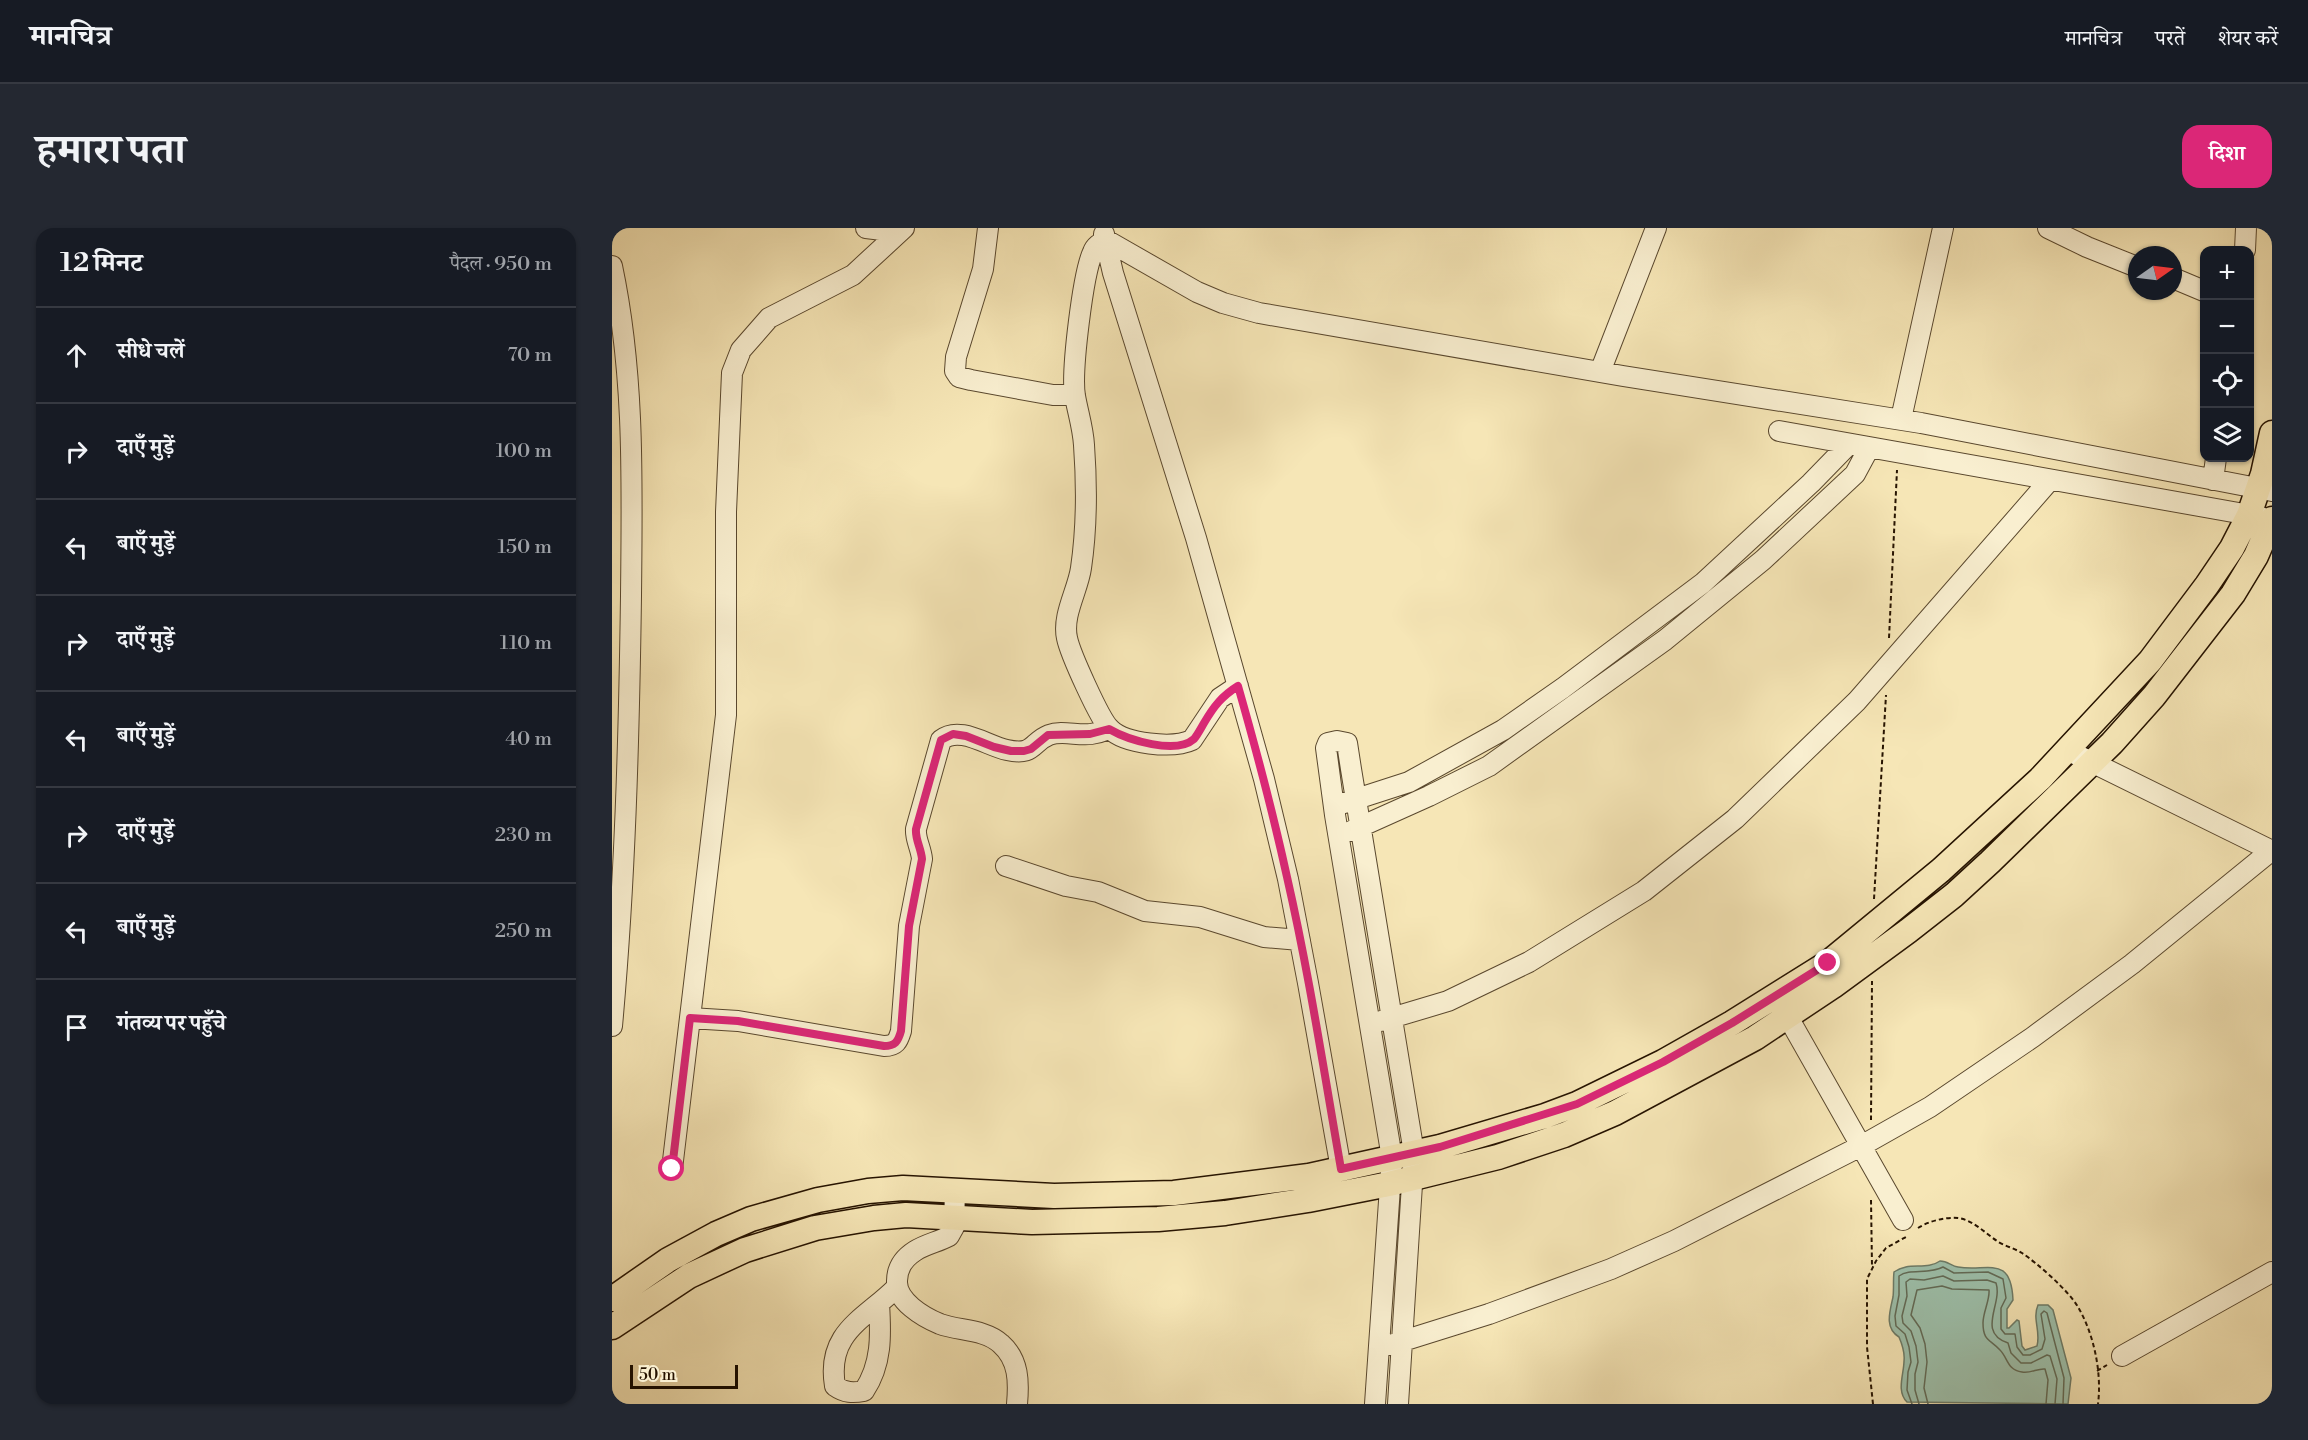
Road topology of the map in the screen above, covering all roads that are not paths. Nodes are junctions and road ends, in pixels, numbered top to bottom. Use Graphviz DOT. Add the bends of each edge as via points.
graph roads {
  1 [pos="867,228"];
  2 [pos="988,228"];
  3 [pos="1656,228"];
  4 [pos="1943,228"];
  5 [pos="2048,228"];
  6 [pos="2246,228"];
  7 [pos="902,230"];
  8 [pos="1104,234"];
  9 [pos="2245,246"];
  10 [pos="2128,264"];
  11 [pos="612,266"];
  12 [pos="2182,282"];
  13 [pos="2200,289"];
  14 [pos="1600,372"];
  15 [pos="1075,395"];
  16 [pos="1901,419"];
  17 [pos="1779,431"];
  18 [pos="2272,433"];
  19 [pos="1849,444"];
  20 [pos="1869,447"];
  21 [pos="2216,462"];
  22 [pos="2050,480"];
  23 [pos="2214,480"];
  24 [pos="2265,490"];
  25 [pos="2264,518"];
  26 [pos="1238,686"];
  27 [pos="1109,729"];
  28 [pos="2067,750"];
  29 [pos="2091,764"];
  30 [pos="1356,798"];
  31 [pos="1334,807"];
  32 [pos="1361,826"];
  33 [pos="1338,836"];
  34 [pos="2272,850"];
  35 [pos="1006,866"];
  36 [pos="1300,940"];
  37 [pos="1781,1006"];
  38 [pos="690,1018"];
  39 [pos="1392,1018"];
  40 [pos="1370,1025"];
  41 [pos="612,1026"];
  42 [pos="1866,1143"];
  43 [pos="1403,1156"];
  44 [pos="672,1169"];
  45 [pos="1341,1169"];
  46 [pos="1414,1178"];
  47 [pos="1389,1184"];
  48 [pos="955,1190"];
  49 [pos="954,1217"];
  50 [pos="1910,1228"];
  51 [pos="651,1272"];
  52 [pos="2272,1272"];
  53 [pos="612,1275"];
  54 [pos="896,1288"];
  55 [pos="612,1299"];
  56 [pos="879,1304"];
  57 [pos="612,1327"];
  58 [pos="1401,1343"];
  59 [pos="1379,1347"];
  60 [pos="2122,1356"];
  61 [pos="1017,1404"];
  62 [pos="1375,1404"];
  63 [pos="1398,1404"];
  1 -- 7 [label="street"];
  2 -- 15 [label="street" via="982,269 954,371 971,380 1063,397"];
  3 -- 14 [label="street"];
  4 -- 16 [label="street"];
  5 -- 10 [label="street"];
  6 -- 9 [label="street"];
  7 -- 38 [label="street" via="853,275 769,318 741,350 732,373 726,512 726,715"];
  8 -- 14 [label="street" via="1197,292 1223,303 1259,313"];
  8 -- 15 [label="street" via="1092,253 1087,272"];
  8 -- 26 [label="street"];
  11 -- 41 [label="street" via="628,378 632,510 626,810"];
  12 -- 13 [label="street"];
  14 -- 16 [label="street"];
  15 -- 27 [label="street" via="1086,466 1085,532 1067,638"];
  16 -- 23 [label="street"];
  17 -- 19 [label="street"];
  18 -- 24 [label="main road"];
  19 -- 20 [label="street"];
  19 -- 30 [label="street" via="1703,583 1563,688 1503,730 1409,782"];
  20 -- 22 [label="street"];
  20 -- 32 [label="street" via="1854,474 1762,560 1665,640 1489,766"];
  21 -- 23 [label="street"];
  22 -- 25 [label="street"];
  22 -- 39 [label="street" via="1857,701 1735,819 1644,891 1529,963 1448,1001"];
  23 -- 24 [label="street"];
  24 -- 25 [label="main road"];
  25 -- 28 [label="main road" via="2232,548 2150,661"];
  25 -- 29 [label="main road" via="2256,556 2233,594 2154,696"];
  26 -- 27 [label="street" via="1220,698 1197,735 1184,744 1145,743"];
  26 -- 36 [label="street" via="1264,778"];
  27 -- 38 [label="street" via="1090,734 1048,735 1024,751 994,747 953,734 941,740 916,829 922,859 909,926 901,1031 892,1046 738,1021"];
  28 -- 29 [label="street"];
  28 -- 37 [label="main road" via="1941,870"];
  29 -- 34 [label="street"];
  29 -- 37 [label="main road" via="1954,895 1873,957"];
  30 -- 31 [label="street"];
  30 -- 31 [label="street" via="1347,743 1328,743"];
  30 -- 32 [label="street"];
  31 -- 33 [label="street"];
  32 -- 33 [label="street"];
  32 -- 39 [label="street"];
  33 -- 40 [label="street"];
  34 -- 42 [label="street" via="2132,964 2033,1037 1930,1107"];
  35 -- 36 [label="street" via="1098,892 1145,911 1200,917 1264,937"];
  36 -- 45 [label="street"];
  37 -- 42 [label="street"];
  37 -- 43 [label="main road" via="1577,1104"];
  37 -- 46 [label="main road" via="1755,1038 1615,1113 1498,1157"];
  38 -- 44 [label="street"];
  39 -- 40 [label="street"];
  39 -- 43 [label="street"];
  40 -- 43 [label="street"];
  42 -- 50 [label="street"];
  42 -- 58 [label="street" via="1674,1242 1558,1290"];
  43 -- 45 [label="main road"];
  43 -- 46 [label="street"];
  43 -- 47 [label="street"];
  45 -- 48 [label="main road" via="1174,1193 1054,1196"];
  46 -- 47 [label="main road"];
  46 -- 58 [label="street"];
  47 -- 49 [label="main road" via="1225,1213 1158,1219 1032,1222"];
  47 -- 59 [label="street"];
  48 -- 49 [label="street"];
  48 -- 51 [label="main road" via="903,1188 818,1200 724,1230"];
  49 -- 54 [label="street" via="949,1236 904,1260 897,1272"];
  49 -- 57 [label="main road" via="874,1218 779,1238 689,1276"];
  51 -- 53 [label="main road"];
  51 -- 55 [label="main road"];
  52 -- 60 [label="street"];
  54 -- 56 [label="street"];
  54 -- 61 [label="street" via="909,1305 939,1324 987,1335 1001,1344 1015,1364"];
  58 -- 59 [label="street"];
  58 -- 63 [label="street"];
  59 -- 62 [label="street"];
}
